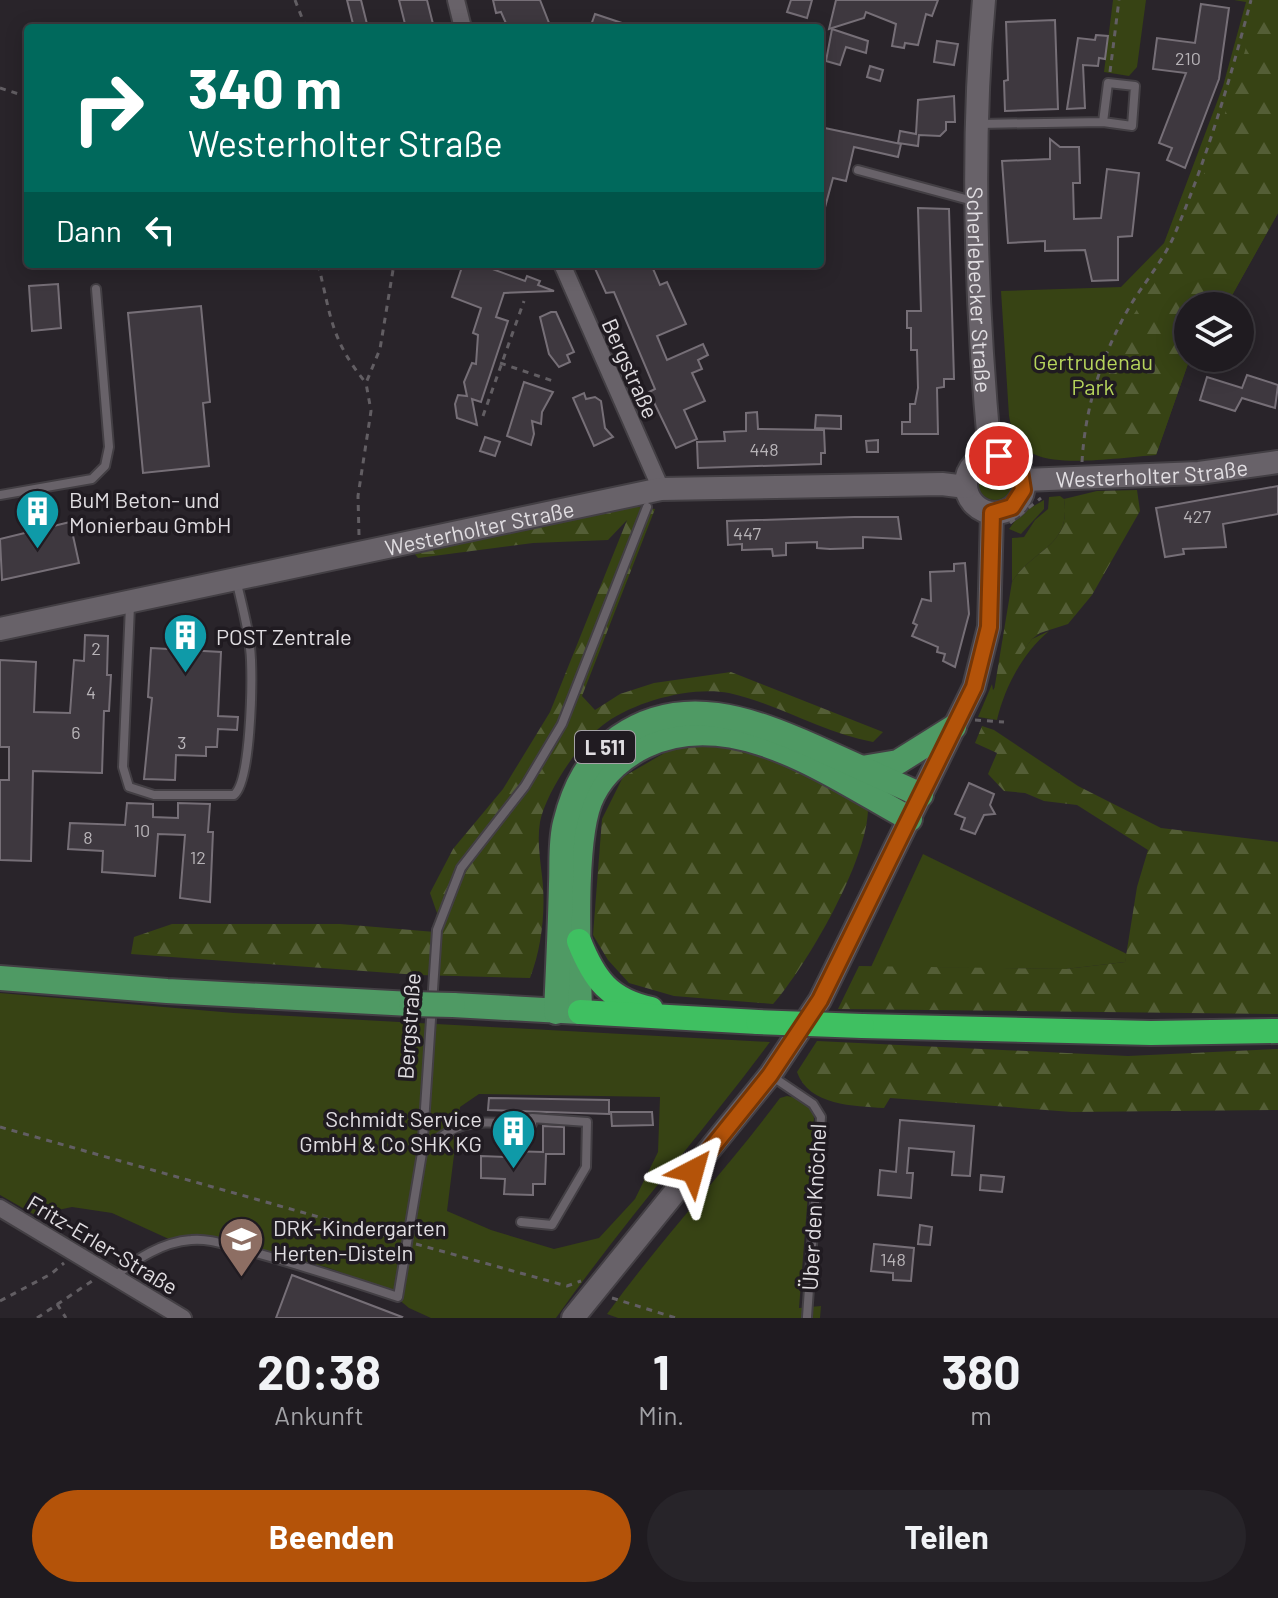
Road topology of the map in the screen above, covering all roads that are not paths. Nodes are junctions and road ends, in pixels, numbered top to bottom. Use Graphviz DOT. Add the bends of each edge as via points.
graph roads {
  1 [pos="456,0"];
  2 [pos="984,0"];
  3 [pos="462,24"];
  4 [pos="1103,122"];
  5 [pos="976,124"];
  6 [pos="858,170"];
  7 [pos="978,202"];
  8 [pos="564,268"];
  9 [pos="96,289"];
  10 [pos="990,455"];
  11 [pos="1278,462"];
  12 [pos="1024,480"];
  13 [pos="966,487"];
  14 [pos="0,495"];
  15 [pos="654,498"];
  16 [pos="1000,521"];
  17 [pos="236,579"];
  18 [pos="130,601"];
  19 [pos="0,629"];
  20 [pos="958,720"];
  21 [pos="862,768"];
  22 [pos="921,795"];
  23 [pos="910,819"];
  24 [pos="579,941"];
  25 [pos="0,978"];
  26 [pos="568,1012"];
  27 [pos="689,1018"];
  28 [pos="1278,1031"];
  29 [pos="770,1075"];
  30 [pos="422,1153"];
  31 [pos="0,1208"];
  32 [pos="521,1222"];
  33 [pos="115,1276"];
  34 [pos="807,1317"];
  35 [pos="183,1318"];
  36 [pos="573,1318"];
  1 -- 3 [label="street"];
  2 -- 5 [label="street, Scherlebecker Straße"];
  4 -- 4 [label="lane" via="1132,126 1135,86 1108,83"];
  4 -- 5 [label="lane"];
  5 -- 7 [label="street, Scherlebecker Straße"];
  6 -- 7 [label="lane"];
  7 -- 10 [label="street, Scherlebecker Straße"];
  8 -- 15 [label="street, Bergstraße"];
  9 -- 14 [label="lane" via="109,447 105,466 92,479"];
  10 -- 12 [label="street, Westerholter Straße" via="1008,458"];
  10 -- 13 [label="street" via="970,470"];
  11 -- 12 [label="street, Westerholter Straße" via="1199,473"];
  12 -- 16 [label="street, Westerholter Straße" via="1019,500"];
  13 -- 15 [label="street, Westerholter Straße"];
  13 -- 16 [label="street" via="977,507"];
  15 -- 17 [label="street, Westerholter Straße" via="361,550"];
  15 -- 30 [label="lane, Bergstraße" via="562,724 525,786 478,842 448,896 436,942"];
  16 -- 20 [label="street" via="985,655"];
  17 -- 18 [label="street, Westerholter Straße"];
  17 -- 18 [label="lane" via="251,662 245,771 234,795 154,795 129,787 123,767"];
  18 -- 19 [label="street, Westerholter Straße"];
  20 -- 21 [label="main road" via="898,762"];
  20 -- 22 [label="street"];
  21 -- 22 [label="main road, L 511"];
  21 -- 26 [label="main road, L 511" via="774,729 721,713 652,719 605,747 574,791 564,827"];
  22 -- 23 [label="street"];
  23 -- 24 [label="main road, L 511" via="747,739 717,733 663,737 632,752 592,796 583,831"];
  23 -- 29 [label="street" via="820,1000"];
  24 -- 26 [label="main road, L 511"];
  24 -- 27 [label="highway, L 511" via="592,975 607,989 641,1007"];
  25 -- 26 [label="main road, L 511, bridge"];
  26 -- 27 [label="highway, L 511"];
  27 -- 28 [label="highway, L 511, bridge" via="1151,1033"];
  29 -- 34 [label="lane, Über den Knöchel" via="813,1104 821,1117"];
  29 -- 36 [label="street"];
  30 -- 32 [label="lane" via="451,1128 467,1123 532,1124 532,1118 587,1122 586,1167 552,1225"];
  30 -- 33 [label="lane, Bergstraße" via="398,1297 210,1241 165,1246"];
  31 -- 33 [label="street, Fritz-Erler-Straße"];
  33 -- 35 [label="street, Fritz-Erler-Straße"];
}
